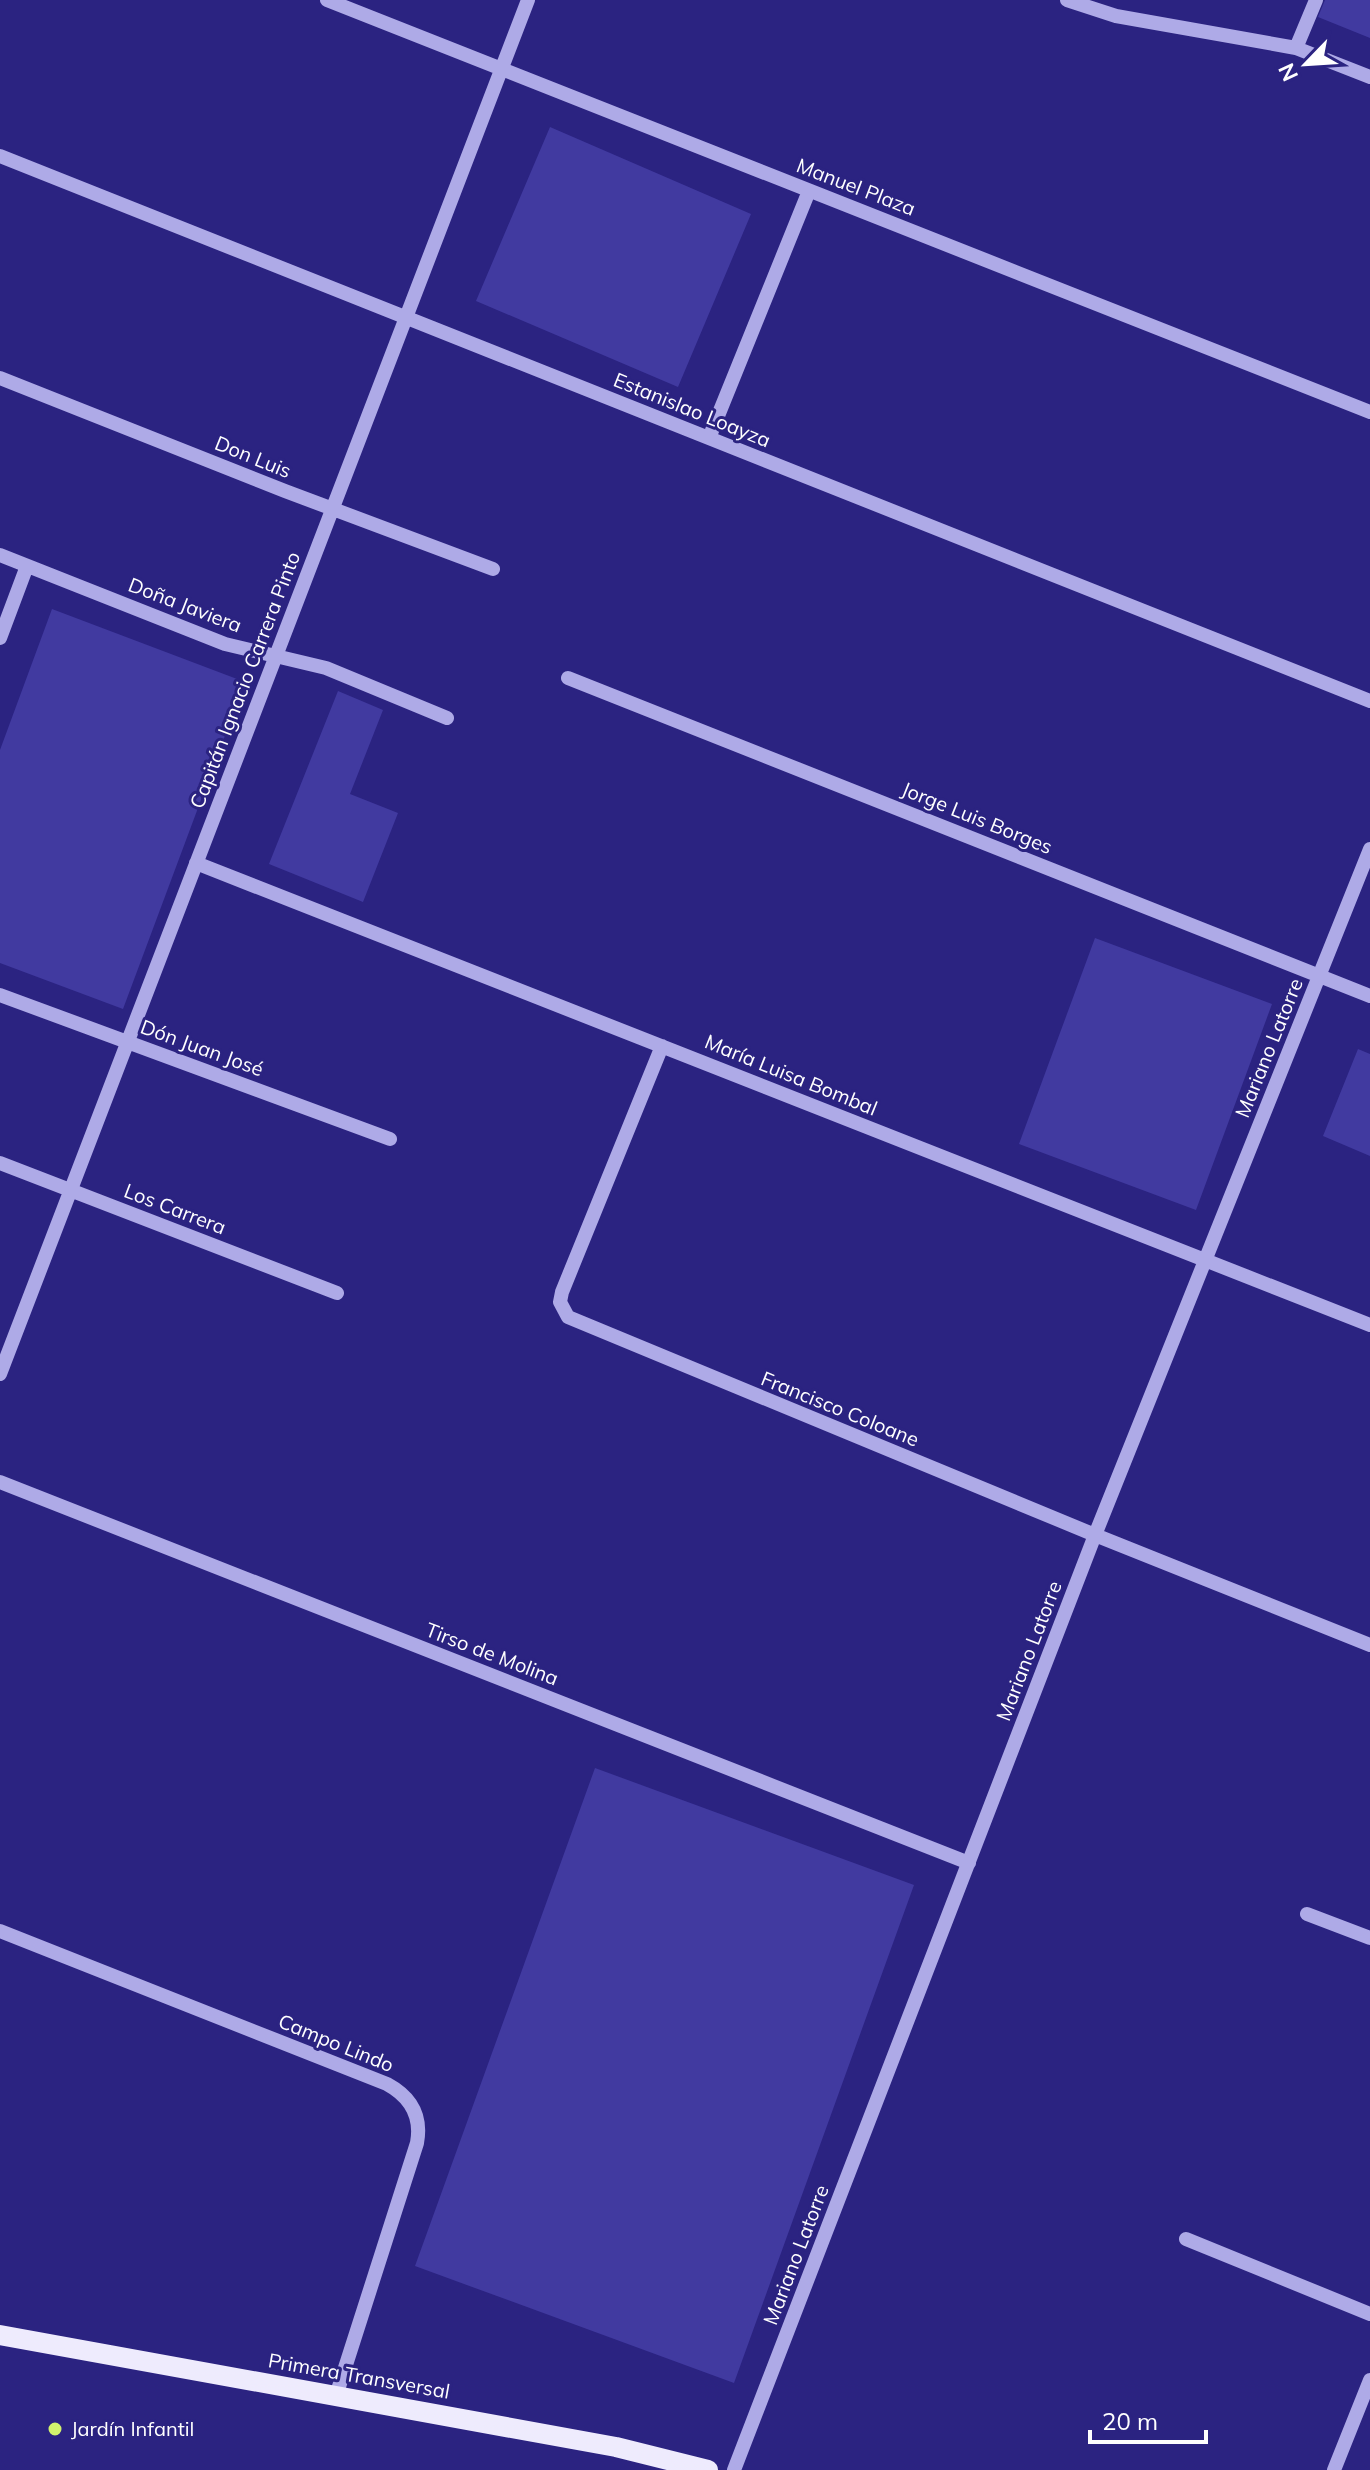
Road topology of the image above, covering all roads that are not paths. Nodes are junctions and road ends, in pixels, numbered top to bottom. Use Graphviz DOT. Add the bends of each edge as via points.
graph roads {
  1 [pos="327,0"];
  2 [pos="528,0"];
  3 [pos="1067,0"];
  4 [pos="1316,0"];
  5 [pos="1296,48"];
  6 [pos="501,69"];
  7 [pos="1370,77"];
  8 [pos="0,156"];
  9 [pos="809,191"];
  10 [pos="406,318"];
  11 [pos="0,378"];
  12 [pos="1370,412"];
  13 [pos="709,438"];
  14 [pos="332,509"];
  15 [pos="0,555"];
  16 [pos="27,566"];
  17 [pos="493,569"];
  18 [pos="0,638"];
  19 [pos="276,656"];
  20 [pos="568,678"];
  21 [pos="1370,701"];
  22 [pos="447,718"];
  23 [pos="1370,849"];
  24 [pos="196,863"];
  25 [pos="1319,976"];
  26 [pos="0,995"];
  27 [pos="1370,996"];
  28 [pos="128,1041"];
  29 [pos="662,1046"];
  30 [pos="390,1139"];
  31 [pos="0,1163"];
  32 [pos="70,1191"];
  33 [pos="1205,1260"];
  34 [pos="337,1293"];
  35 [pos="1370,1325"];
  36 [pos="0,1374"];
  37 [pos="0,1482"];
  38 [pos="1095,1535"];
  39 [pos="1370,1645"];
  40 [pos="969,1863"];
  41 [pos="1307,1914"];
  42 [pos="0,1931"];
  43 [pos="1370,1938"];
  44 [pos="1186,2239"];
  45 [pos="1370,2314"];
  46 [pos="0,2335"];
  47 [pos="1370,2380"];
  48 [pos="336,2396"];
  49 [pos="708,2470"];
  50 [pos="734,2470"];
  51 [pos="1334,2470"];
  1 -- 6 [label="street, Manuel Plaza"];
  2 -- 6 [label="street, Capitán Ignacio Carrera Pinto"];
  3 -- 5 [label="street" via="1130,19"];
  4 -- 5 [label="street"];
  5 -- 7 [label="street"];
  6 -- 9 [label="street, Manuel Plaza"];
  6 -- 10 [label="street, Capitán Ignacio Carrera Pinto"];
  8 -- 10 [label="street, Estanislao Loayza"];
  9 -- 12 [label="street, Manuel Plaza"];
  9 -- 13 [label="street"];
  10 -- 13 [label="street, Estanislao Loayza"];
  10 -- 14 [label="street, Capitán Ignacio Carrera Pinto"];
  11 -- 14 [label="street, Don Luis"];
  13 -- 21 [label="street, Estanislao Loayza"];
  14 -- 17 [label="street, Don Luis"];
  14 -- 19 [label="street, Capitán Ignacio Carrera Pinto"];
  15 -- 16 [label="street, Doña Javiera"];
  16 -- 18 [label="street"];
  16 -- 19 [label="street, Doña Javiera" via="225,644"];
  19 -- 22 [label="street, Doña Javiera" via="326,668"];
  19 -- 24 [label="street, Capitán Ignacio Carrera Pinto"];
  20 -- 25 [label="street, Jorge Luis Borges"];
  23 -- 25 [label="street, Mariano Latorre"];
  24 -- 28 [label="street, Capitán Ignacio Carrera Pinto"];
  24 -- 29 [label="street, María Luisa Bombal"];
  25 -- 27 [label="street, Jorge Luis Borges"];
  25 -- 33 [label="street, Mariano Latorre"];
  26 -- 28 [label="street, Dón Juan José"];
  28 -- 30 [label="street, Dón Juan José"];
  28 -- 32 [label="street, Capitán Ignacio Carrera Pinto"];
  29 -- 33 [label="street, María Luisa Bombal"];
  29 -- 38 [label="street, Francisco Coloane" via="562,1292 563,1312"];
  31 -- 32 [label="street, Los Carrera"];
  32 -- 34 [label="street, Los Carrera"];
  32 -- 36 [label="street, Capitán Ignacio Carrera Pinto"];
  33 -- 35 [label="street, María Luisa Bombal"];
  33 -- 38 [label="street, Mariano Latorre"];
  37 -- 40 [label="street, Tirso de Molina"];
  38 -- 39 [label="street, Francisco Coloane"];
  38 -- 40 [label="street, Mariano Latorre"];
  40 -- 50 [label="street, Mariano Latorre"];
  41 -- 43 [label="street"];
  42 -- 48 [label="street, Campo Lindo" via="387,2084 414,2106 417,2143"];
  44 -- 45 [label="street"];
  46 -- 48 [label="main road, Primera Transversal"];
  47 -- 51 [label="street"];
  48 -- 49 [label="main road, Primera Transversal" via="616,2447"];
}
